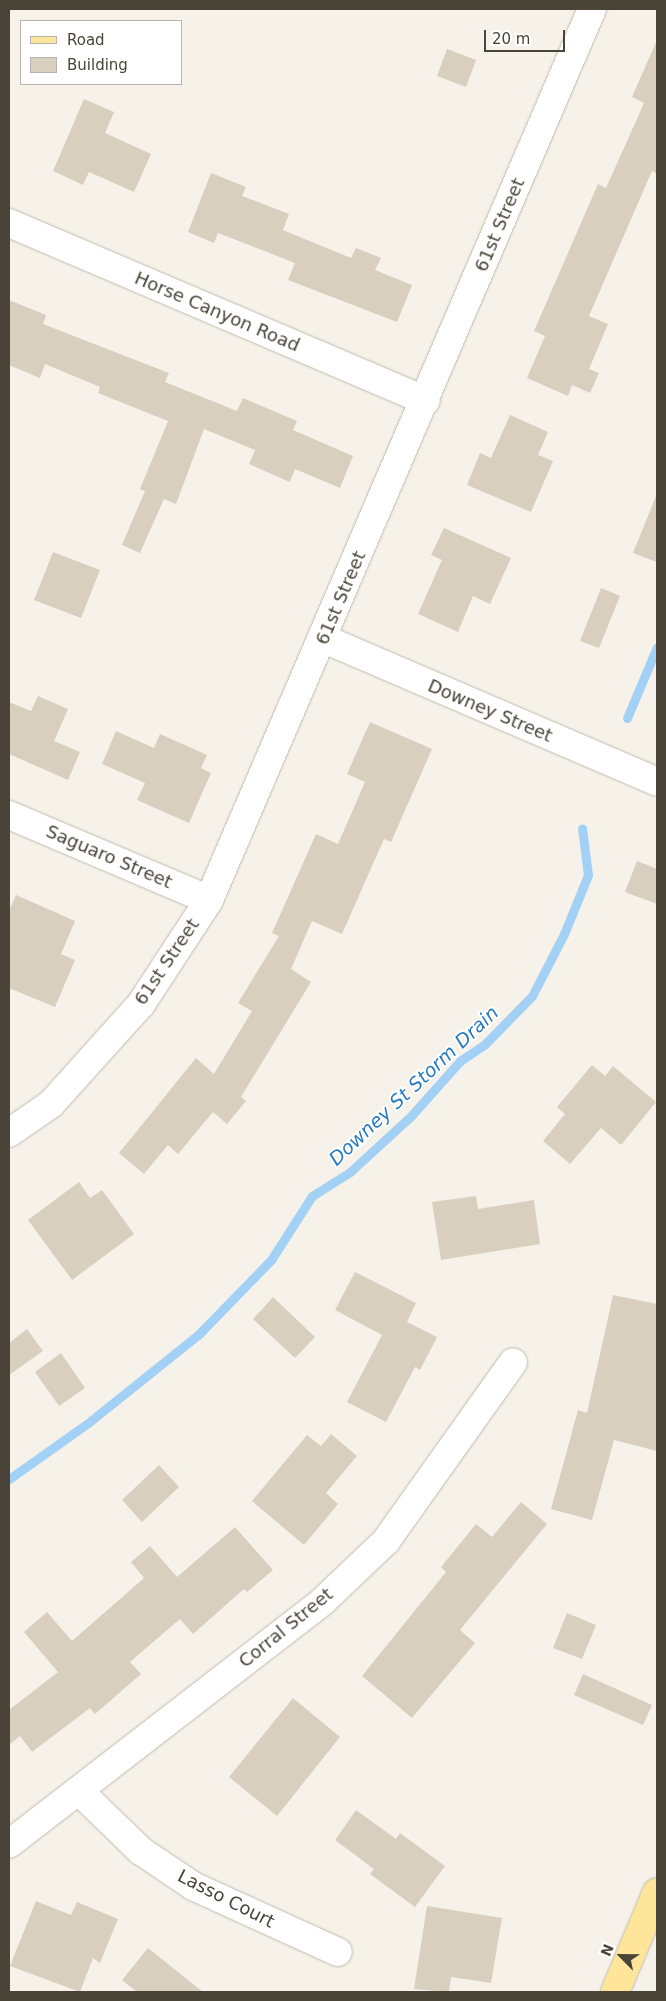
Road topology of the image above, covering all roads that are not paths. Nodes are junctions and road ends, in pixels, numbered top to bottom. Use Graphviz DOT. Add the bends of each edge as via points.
graph roads {
  1 [pos="592,9"];
  2 [pos="9,222"];
  3 [pos="426,401"];
  4 [pos="324,640"];
  5 [pos="657,782"];
  6 [pos="9,815"];
  7 [pos="209,900"];
  8 [pos="9,1133"];
  9 [pos="513,1362"];
  10 [pos="79,1790"];
  11 [pos="9,1844"];
  12 [pos="657,1892"];
  13 [pos="338,1952"];
  14 [pos="615,1992"];
  1 -- 3 [label="street, 61st Street"];
  2 -- 3 [label="street, Horse Canyon Road"];
  3 -- 4 [label="street, 61st Street"];
  4 -- 5 [label="street, Downey Street"];
  4 -- 7 [label="street, 61st Street"];
  6 -- 7 [label="street, Saguaro Street"];
  7 -- 8 [label="street, 61st Street" via="141,1004 51,1104"];
  9 -- 10 [label="street, Corral Street" via="386,1541 323,1601"];
  10 -- 11 [label="street, Corral Street"];
  10 -- 13 [label="street, Lasso Court" via="141,1851 193,1886"];
  12 -- 14 [label="main road"];
}
